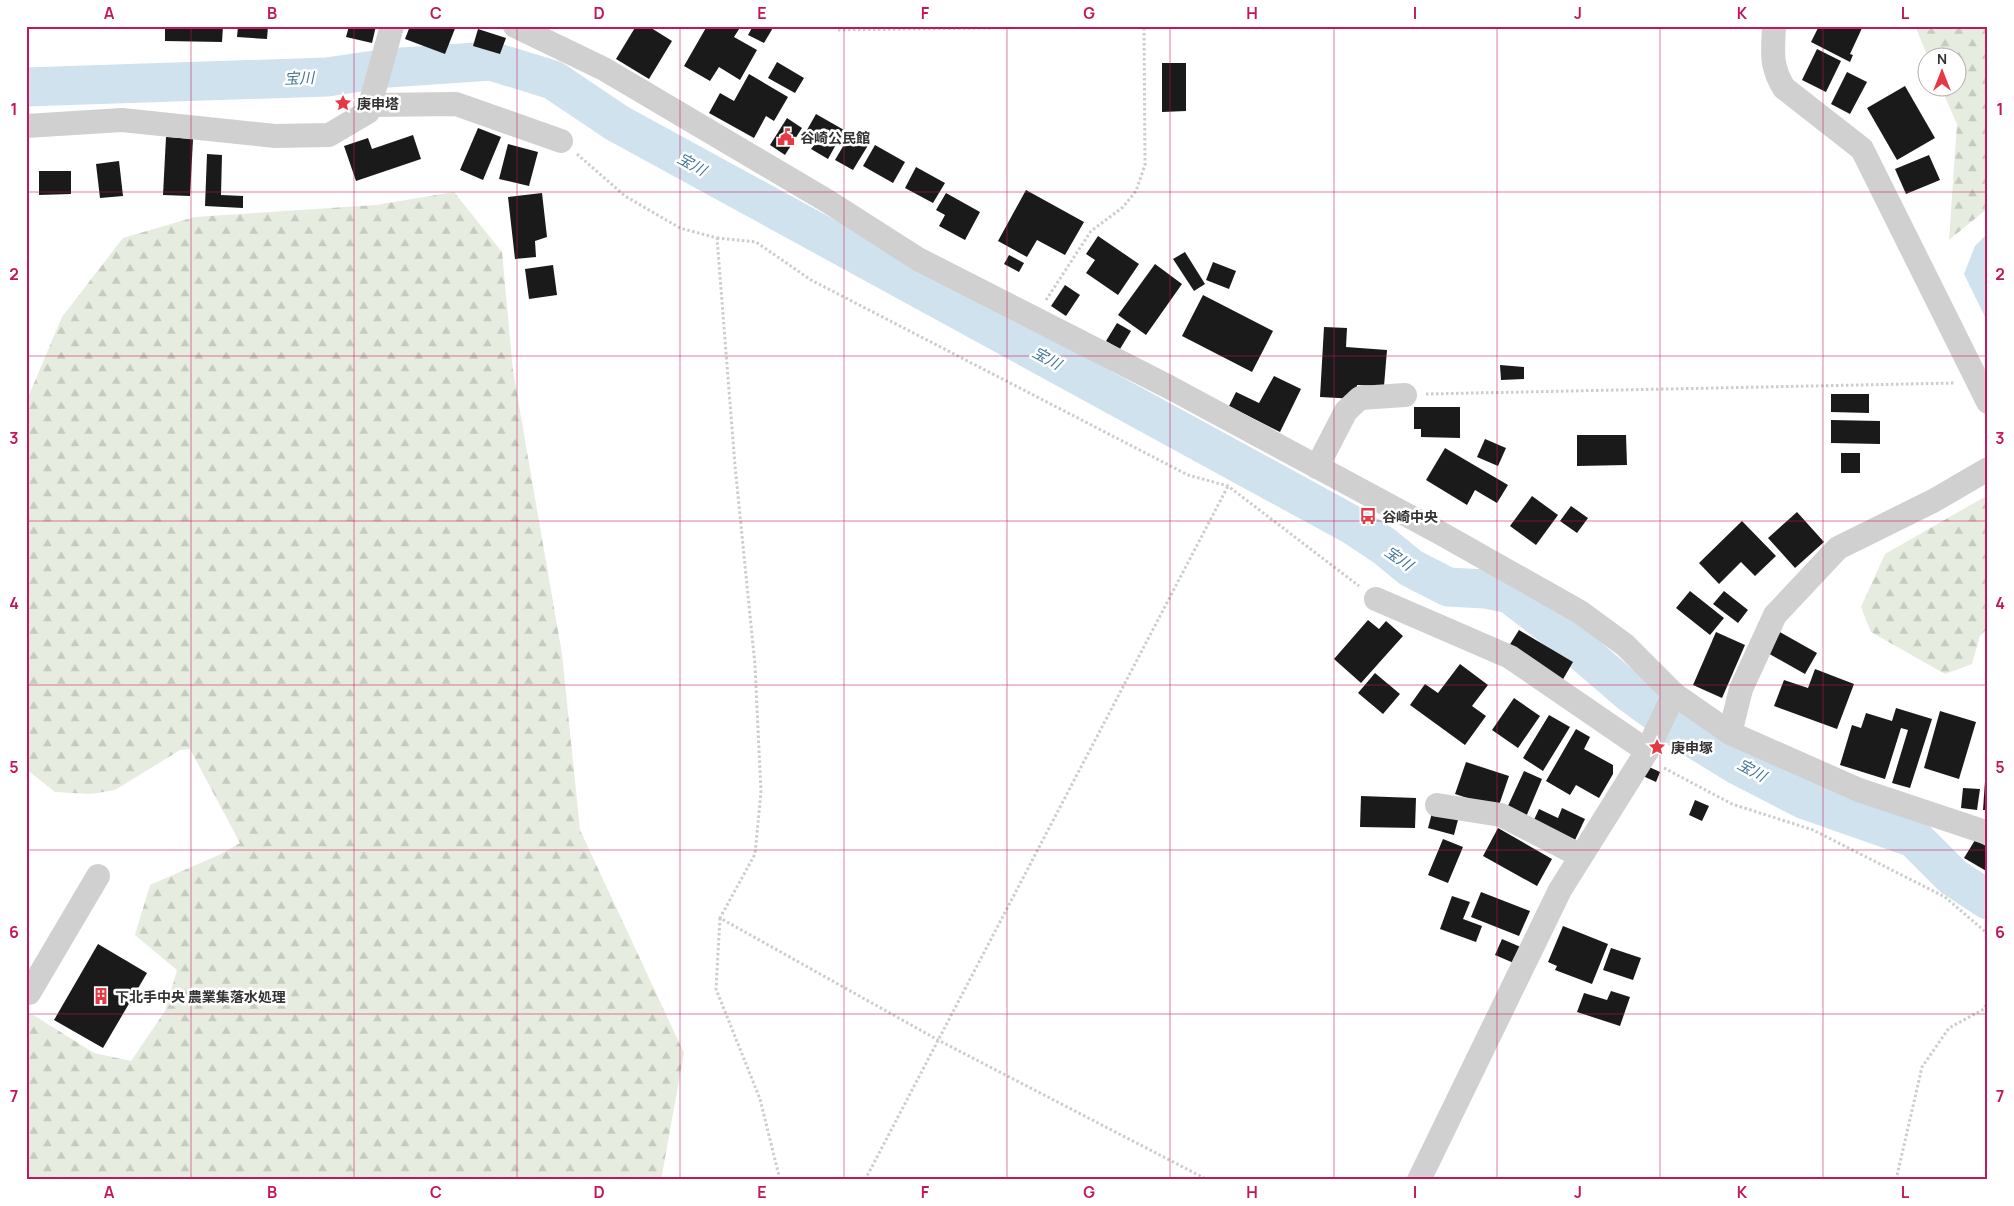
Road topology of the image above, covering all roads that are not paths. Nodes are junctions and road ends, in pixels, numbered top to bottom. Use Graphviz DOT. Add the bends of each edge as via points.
graph roads {
  1 [pos="515,26"];
  2 [pos="1774,26"];
  3 [pos="389,37"];
  4 [pos="374,98"];
  5 [pos="26,126"];
  6 [pos="561,141"];
  7 [pos="1983,392"];
  8 [pos="1405,395"];
  9 [pos="1317,467"];
  10 [pos="1988,469"];
  11 [pos="1376,599"];
  12 [pos="1672,700"];
  13 [pos="1730,733"];
  14 [pos="1648,749"];
  15 [pos="1436,805"];
  16 [pos="1988,833"];
  17 [pos="1581,856"];
  18 [pos="98,876"];
  19 [pos="26,993"];
  20 [pos="1419,1180"];
  1 -- 9 [label="street" via="604,69 829,202 918,259"];
  2 -- 7 [label="street" via="1772,62 1777,76 1784,88 1862,149"];
  3 -- 4 [label="street"];
  4 -- 5 [label="street" via="368,112 329,134 275,136 122,120"];
  4 -- 6 [label="street" via="456,104"];
  8 -- 9 [label="street" via="1360,398 1346,411"];
  9 -- 12 [label="street" via="1580,612 1625,645"];
  10 -- 13 [label="street" via="1838,548 1775,615 1741,689"];
  11 -- 14 [label="street" via="1510,657"];
  12 -- 13 [label="street"];
  12 -- 14 [label="street"];
  13 -- 16 [label="street" via="1859,790"];
  14 -- 17 [label="street"];
  15 -- 17 [label="street" via="1501,815"];
  17 -- 20 [label="street" via="1560,890"];
  18 -- 19 [label="street" via="29,993"];
}
